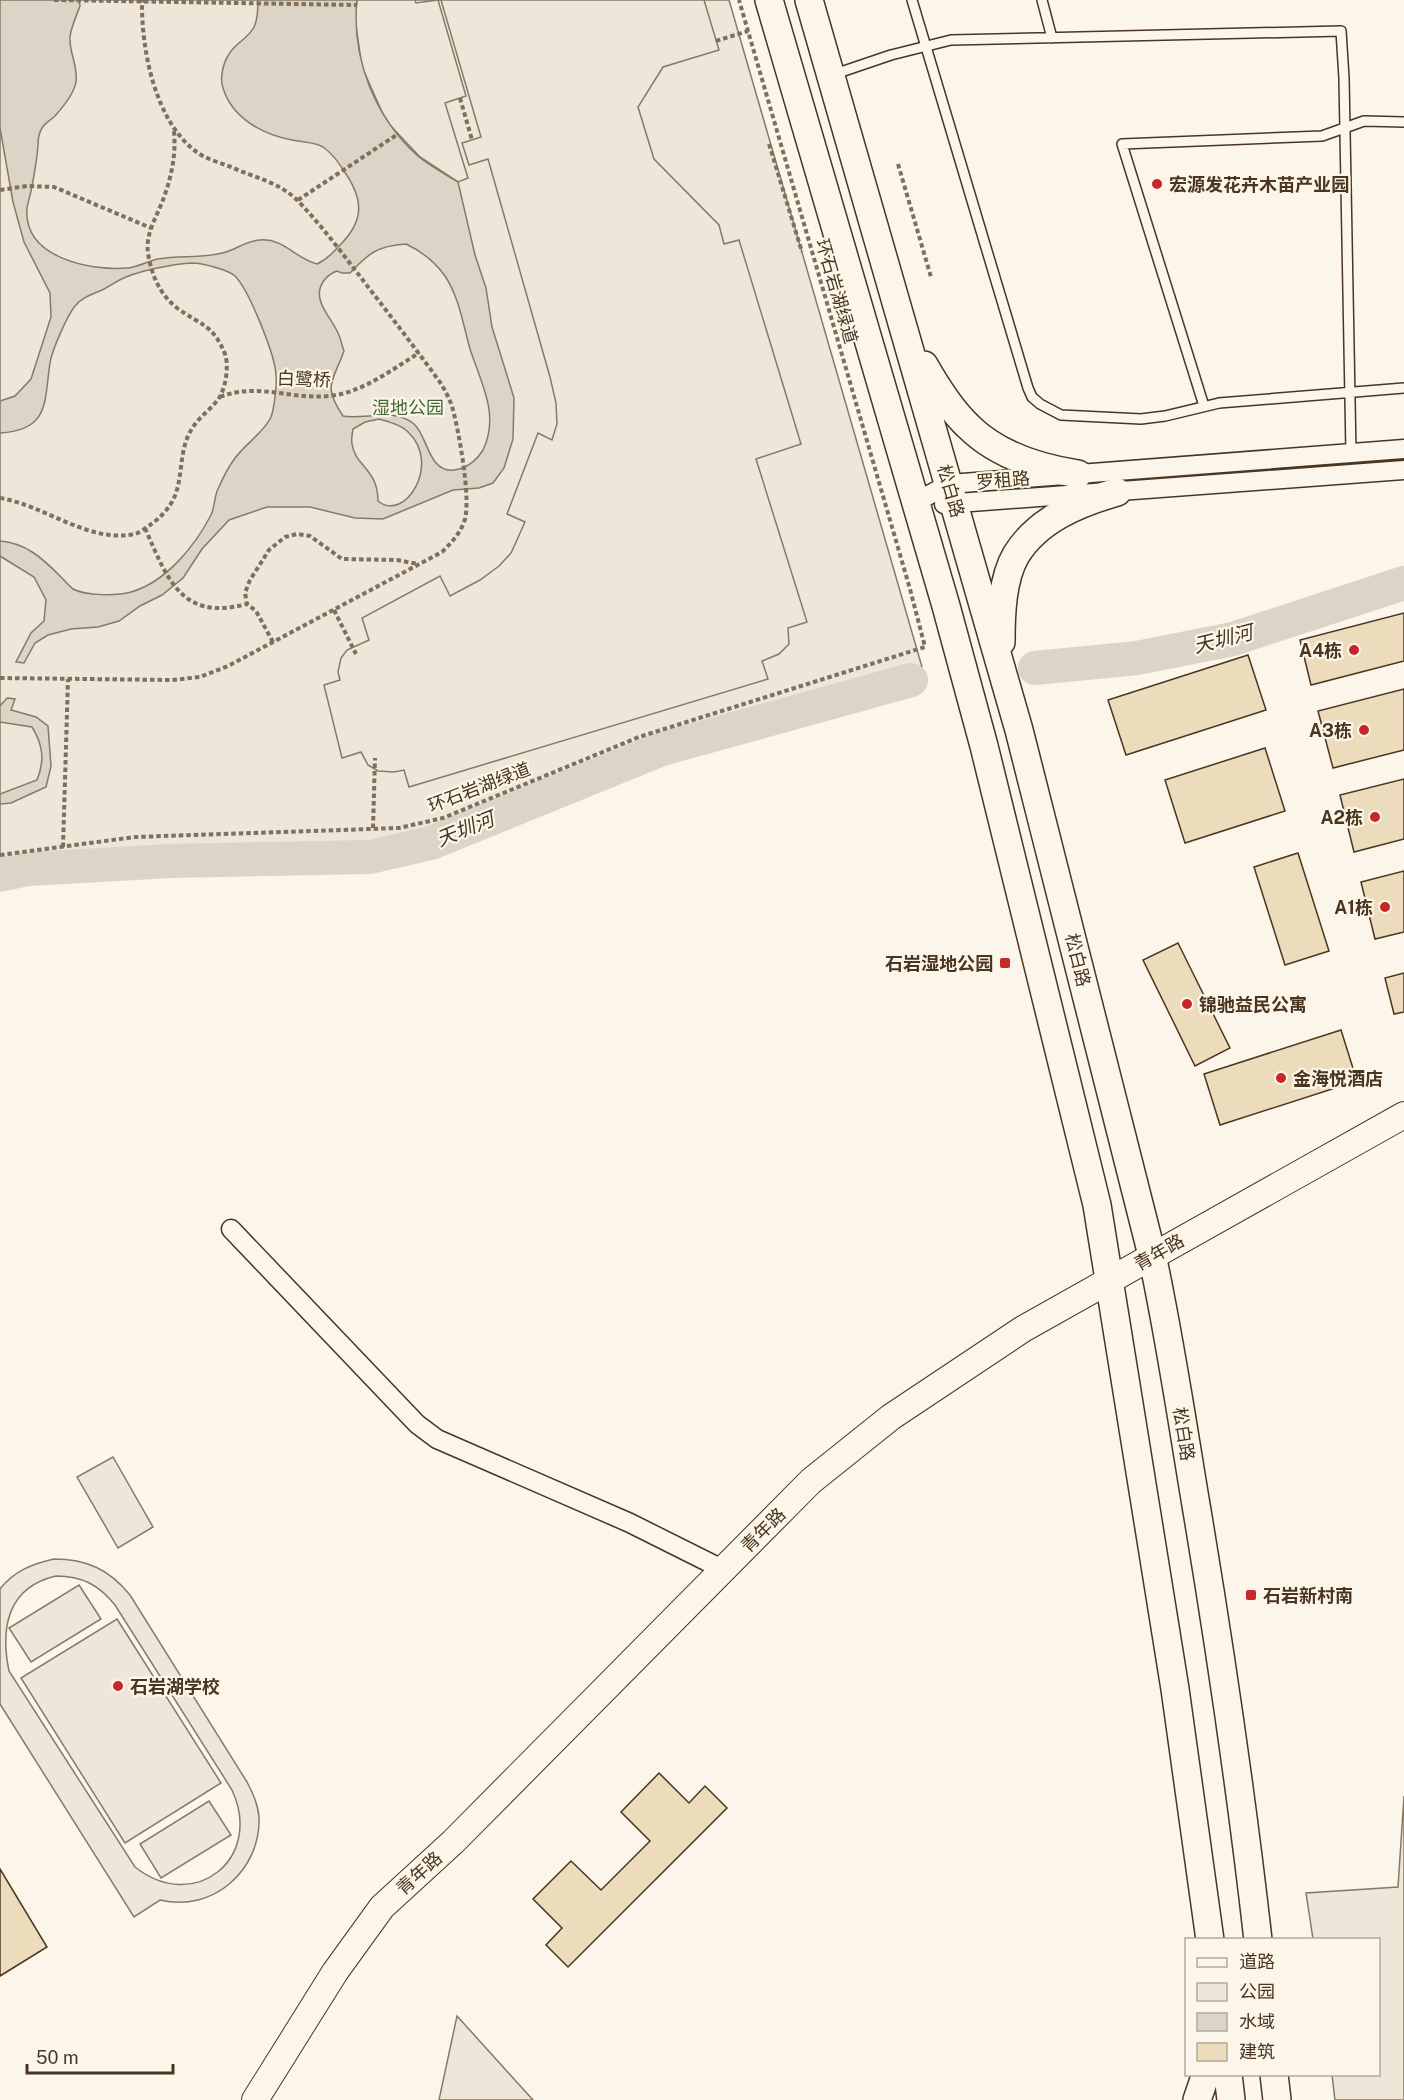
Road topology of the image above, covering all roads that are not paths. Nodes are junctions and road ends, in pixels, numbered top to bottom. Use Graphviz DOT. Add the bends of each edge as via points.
graph roads {
  1 [pos="769,0"];
  2 [pos="809,0"];
  3 [pos="912,0"];
  4 [pos="1042,0"];
  5 [pos="1052,38"];
  6 [pos="926,45"];
  7 [pos="832,75"];
  8 [pos="1404,122"];
  9 [pos="1345,128"];
  10 [pos="906,332"];
  11 [pos="1404,388"];
  12 [pos="1350,392"];
  13 [pos="1204,406"];
  14 [pos="1404,449"];
  15 [pos="1351,453"];
  16 [pos="1404,470"];
  17 [pos="1078,474"];
  18 [pos="1118,492"];
  19 [pos="952,494"];
  20 [pos="915,502"];
  21 [pos="1003,673"];
  22 [pos="1404,1115"];
  23 [pos="231,1229"];
  24 [pos="1152,1256"];
  25 [pos="1110,1281"];
  26 [pos="723,1570"];
  27 [pos="1210,1938"];
  28 [pos="1258,1938"];
  29 [pos="1205,2076"];
  30 [pos="1228,2076"];
  31 [pos="1274,2076"];
  32 [pos="255,2100"];
  33 [pos="1197,2100"];
  34 [pos="1231,2100"];
  35 [pos="1277,2100"];
  1 -- 20 [label="main road, 松白路"];
  2 -- 7 [label="main road, 松白路"];
  3 -- 6 [label="lane"];
  4 -- 5 [label="lane"];
  5 -- 6 [label="lane" via="951,40"];
  5 -- 9 [label="lane" via="1341,31"];
  6 -- 7 [label="lane"];
  6 -- 13 [label="lane" via="1032,397 1050,411 1072,416 1141,419"];
  7 -- 10 [label="main road, 松白路"];
  8 -- 9 [label="lane" via="1364,121"];
  9 -- 12 [label="lane"];
  9 -- 13 [label="lane" via="1322,136 1122,144"];
  10 -- 17 [label="main road" via="947,401 983,439 1038,465"];
  10 -- 19 [label="main road, 松白路"];
  11 -- 12 [label="lane"];
  12 -- 13 [label="lane"];
  12 -- 15 [label="lane"];
  14 -- 15 [label="street, 罗租路"];
  15 -- 17 [label="street, 罗租路"];
  16 -- 18 [label="street, 罗租路"];
  17 -- 19 [label="street, 罗租路"];
  18 -- 19 [label="street, 罗租路"];
  18 -- 21 [label="main road" via="1057,516 1040,528 1015,556 1003,610"];
  19 -- 20 [label="street, 罗租路"];
  19 -- 21 [label="main road, 松白路"];
  20 -- 25 [label="main road, 松白路" via="984,746 1097,1205"];
  21 -- 24 [label="main road, 松白路"];
  22 -- 24 [label="street, 青年路"];
  23 -- 26 [label="street" via="417,1424 437,1439 639,1527"];
  24 -- 25 [label="street, 青年路"];
  24 -- 28 [label="main road, 松白路" via="1205,1556"];
  25 -- 26 [label="street, 青年路" via="1023,1329 891,1417 811,1481"];
  25 -- 27 [label="main road, 松白路" via="1177,1700"];
  26 -- 32 [label="street, 青年路" via="462,1833 382,1907 334,1972"];
  29 -- 33 [label="main road"];
  30 -- 34 [label="main road"];
  31 -- 35 [label="main road"];
}
